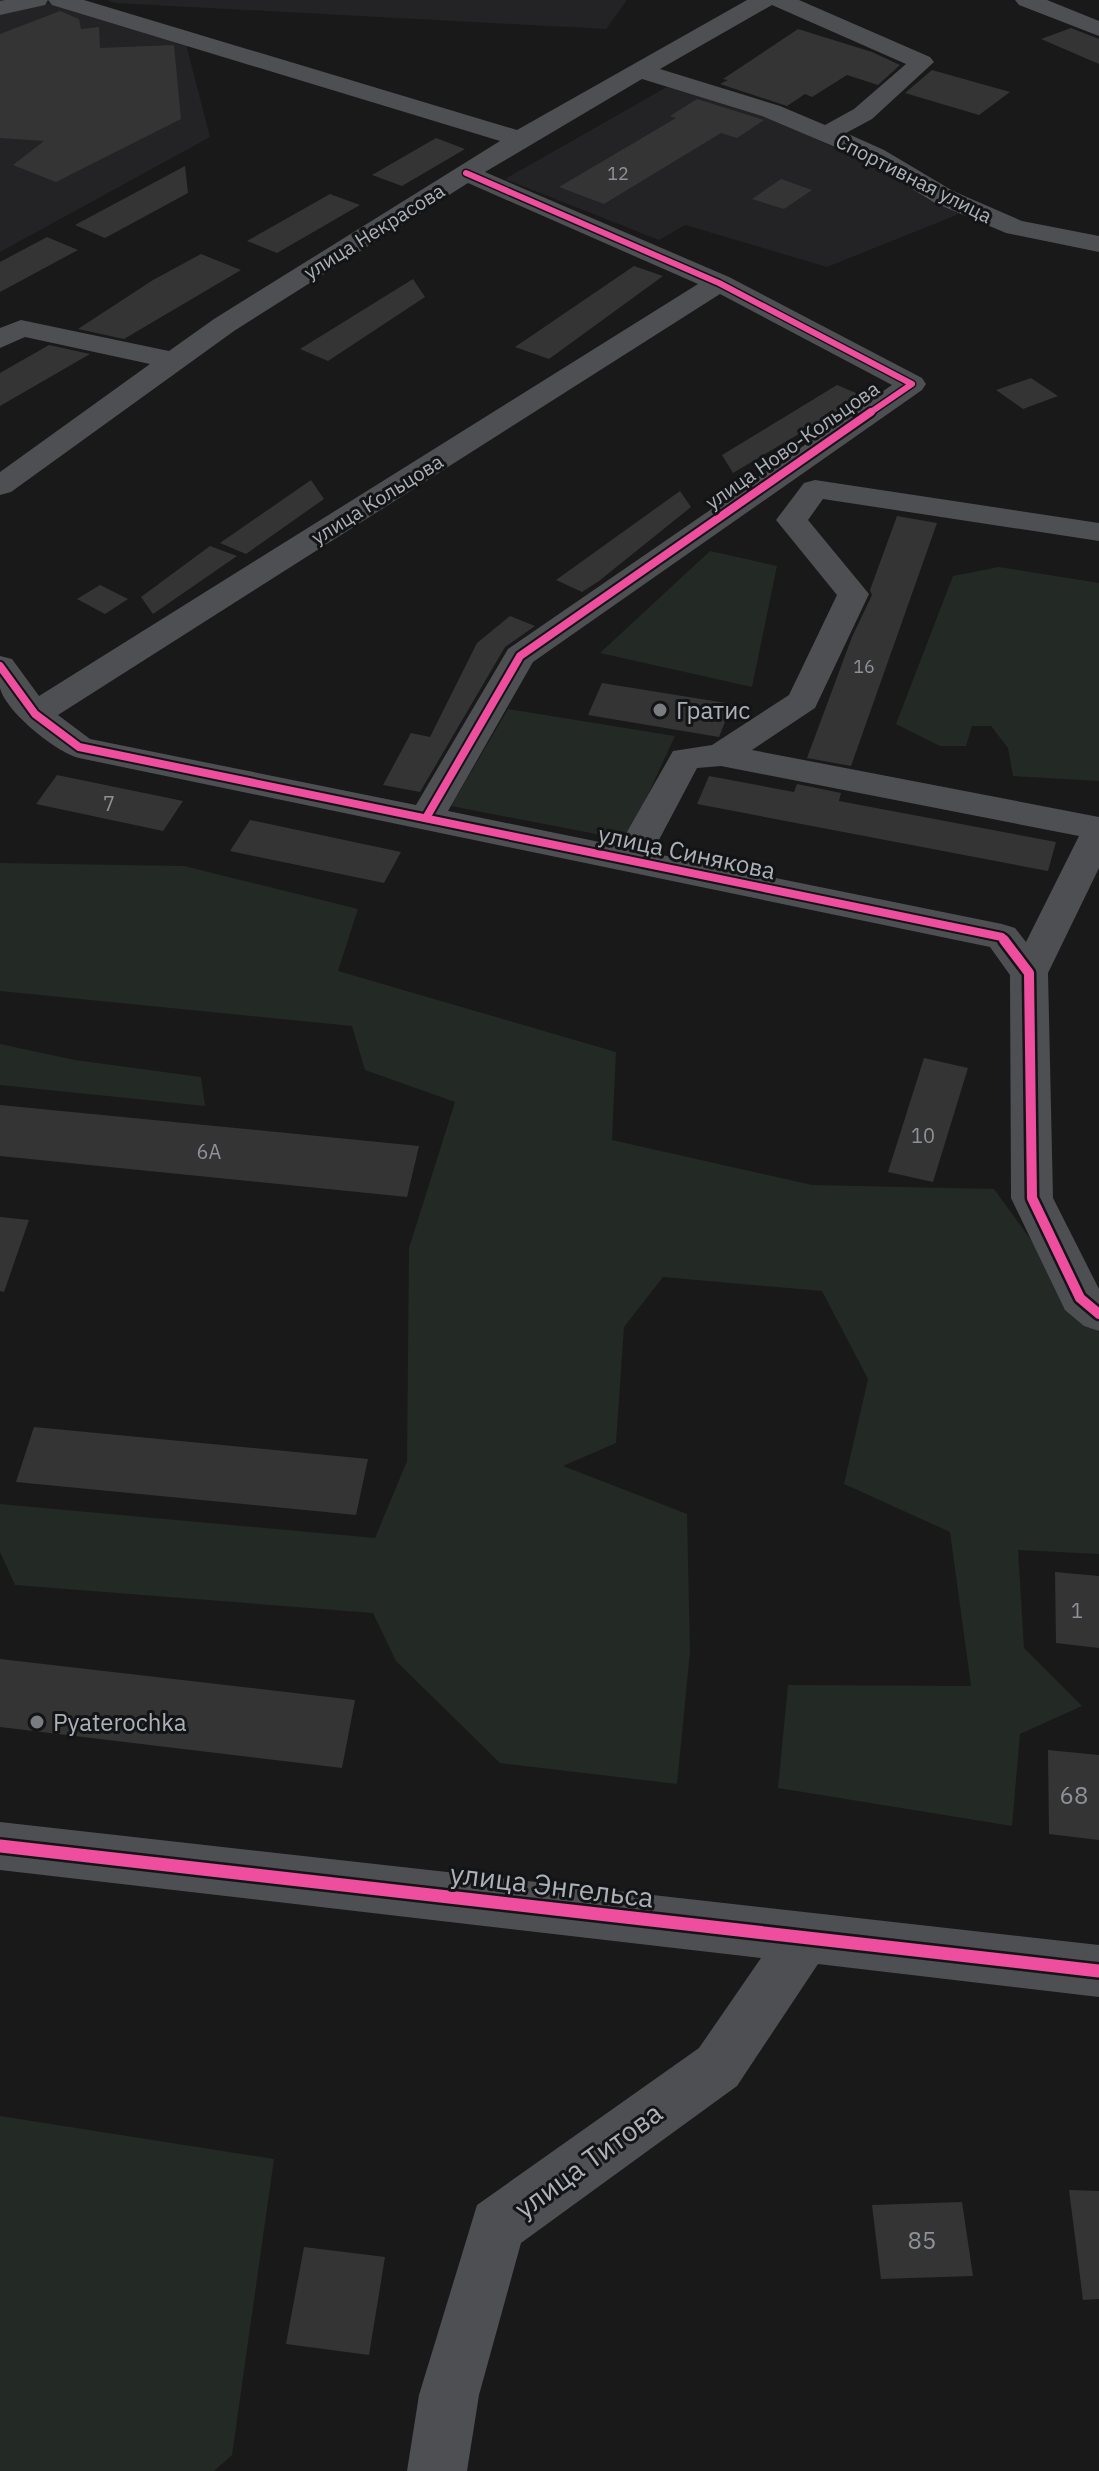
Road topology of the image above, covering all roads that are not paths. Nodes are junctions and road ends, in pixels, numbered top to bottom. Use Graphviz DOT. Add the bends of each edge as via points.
graph roads {
  1 [pos="37,0"];
  2 [pos="60,0"];
  3 [pos="764,0"];
  4 [pos="780,0"];
  5 [pos="1027,0"];
  6 [pos="0,8"];
  7 [pos="1099,29"];
  8 [pos="641,71"];
  9 [pos="826,134"];
  10 [pos="520,139"];
  11 [pos="466,173"];
  12 [pos="1099,244"];
  13 [pos="719,283"];
  14 [pos="0,340"];
  15 [pos="174,361"];
  16 [pos="0,486"];
  17 [pos="1099,532"];
  18 [pos="0,666"];
  19 [pos="35,714"];
  20 [pos="721,755"];
  21 [pos="426,818"];
  22 [pos="1099,830"];
  23 [pos="630,860"];
  24 [pos="1029,973"];
  25 [pos="1099,1314"];
  26 [pos="0,1846"];
  27 [pos="806,1937"];
  28 [pos="1099,1971"];
  29 [pos="437,2471"];
  1 -- 6 [label="street"];
  2 -- 10 [label="street"];
  3 -- 8 [label="street, улица Некрасова"];
  4 -- 9 [label="street" via="922,62 863,114"];
  5 -- 7 [label="street"];
  8 -- 9 [label="street, Спортивная улица" via="771,111"];
  8 -- 10 [label="street, улица Некрасова"];
  9 -- 12 [label="street, Спортивная улица" via="875,155 944,197 1015,227"];
  10 -- 11 [label="street, улица Некрасова"];
  11 -- 13 [label="street, улица Ново-Кольцова"];
  11 -- 15 [label="street, улица Некрасова"];
  13 -- 19 [label="street, улица Кольцова"];
  13 -- 21 [label="street, улица Ново-Кольцова" via="912,384 520,656"];
  14 -- 15 [label="street" via="21,328"];
  15 -- 16 [label="street, улица Некрасова"];
  17 -- 20 [label="street" via="815,489 792,520 853,594 803,701"];
  18 -- 19 [label="street, улица Синякова"];
  19 -- 21 [label="street, улица Синякова" via="79,747"];
  20 -- 22 [label="street"];
  20 -- 23 [label="street" via="685,759"];
  21 -- 23 [label="street, улица Синякова"];
  22 -- 24 [label="street"];
  23 -- 24 [label="street, улица Синякова" via="1002,937"];
  24 -- 25 [label="street" via="1032,1198 1080,1298"];
  26 -- 27 [label="street, улица Энгельса"];
  27 -- 28 [label="street, улица Энгельса"];
  27 -- 29 [label="street, улица Титова" via="718,2067 497,2225 449,2395"];
}
